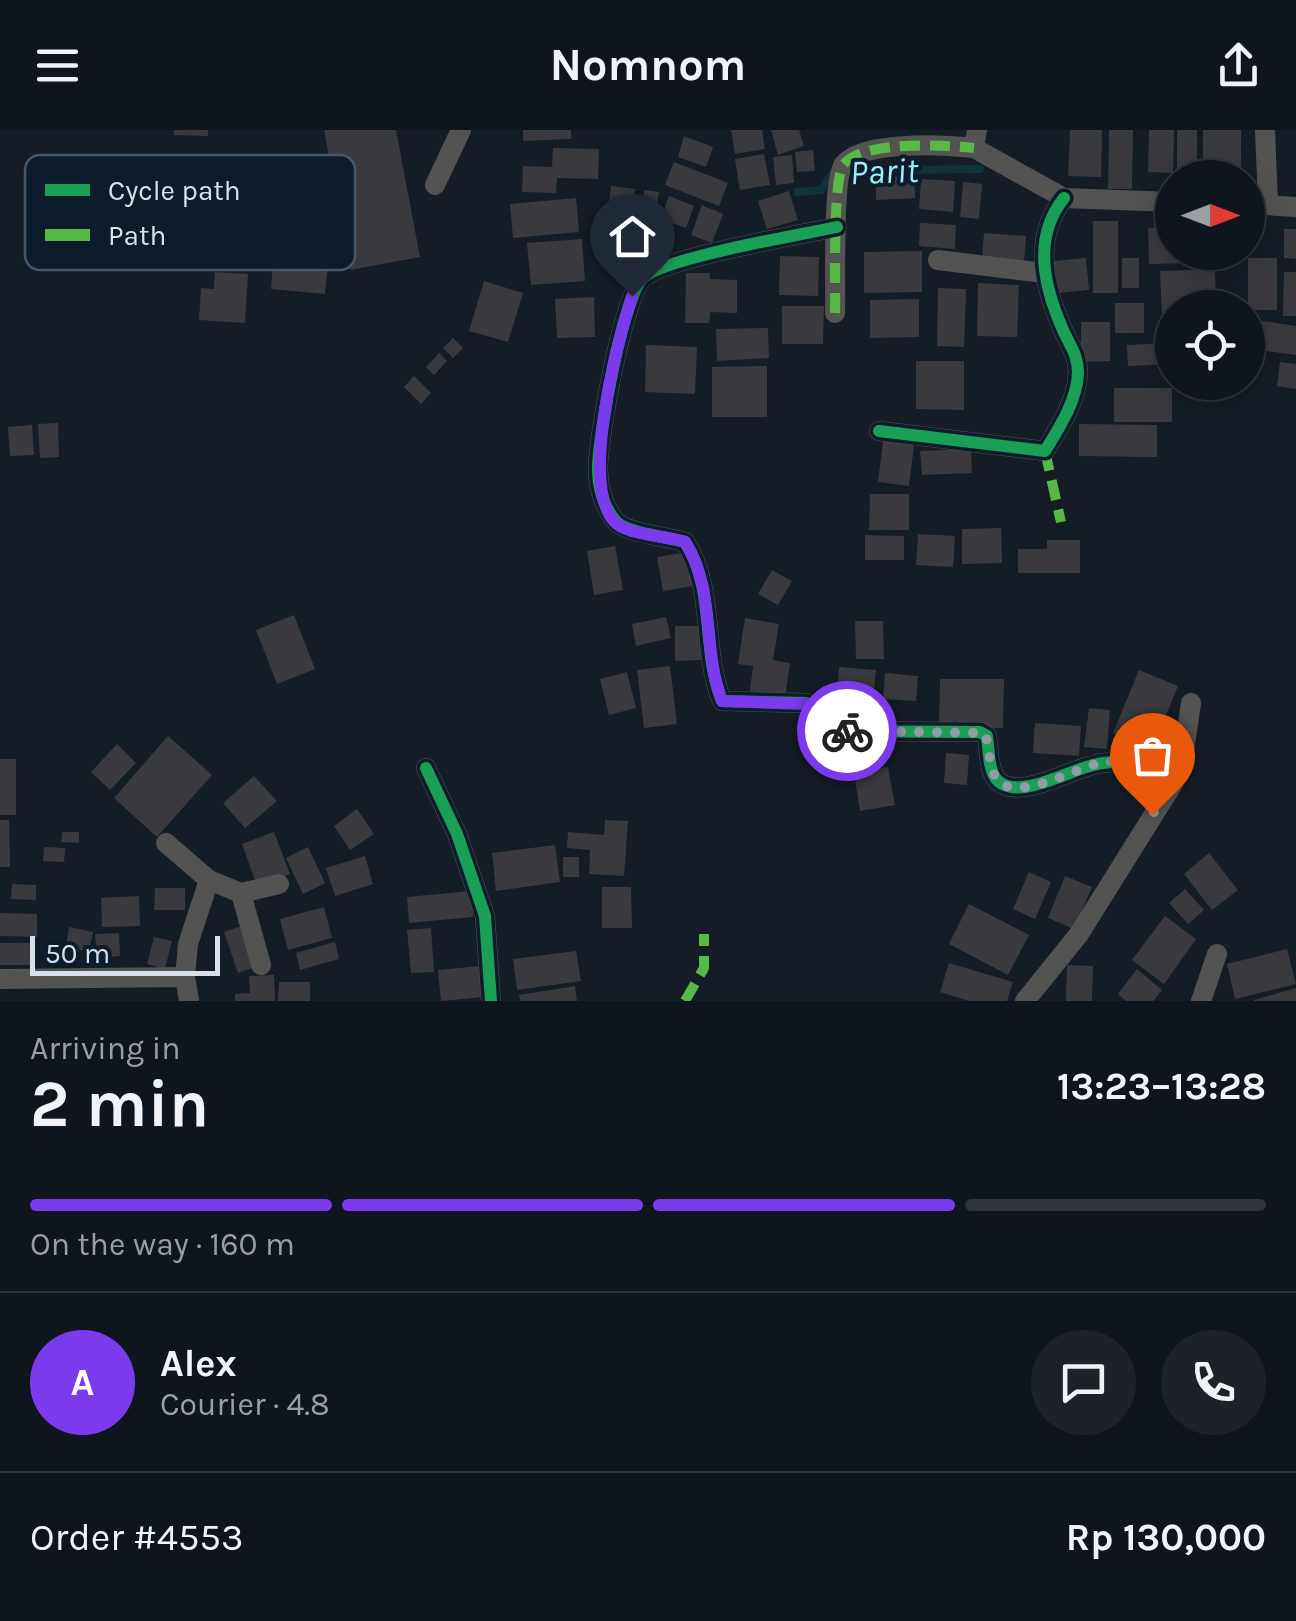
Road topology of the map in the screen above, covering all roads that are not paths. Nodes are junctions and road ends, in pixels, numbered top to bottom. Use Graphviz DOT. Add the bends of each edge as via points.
graph roads {
  1 [pos="461,130"];
  2 [pos="1265,130"];
  3 [pos="975,139"];
  4 [pos="1262,160"];
  5 [pos="435,185"];
  6 [pos="1064,198"];
  7 [pos="1155,201"];
  8 [pos="1265,205"];
  9 [pos="1296,207"];
  10 [pos="837,227"];
  11 [pos="938,260"];
  12 [pos="1044,273"];
  13 [pos="835,313"];
  14 [pos="879,431"];
  15 [pos="1190,702"];
  16 [pos="1182,765"];
  17 [pos="426,768"];
  18 [pos="166,843"];
  19 [pos="208,880"];
  20 [pos="280,884"];
  21 [pos="241,893"];
  22 [pos="1217,954"];
  23 [pos="262,965"];
  24 [pos="185,977"];
  25 [pos="0,978"];
  26 [pos="190,1001"];
  27 [pos="491,1001"];
  28 [pos="1025,1001"];
  29 [pos="1201,1001"];
  1 -- 5 [label="street"];
  2 -- 4 [label="street"];
  3 -- 6 [label="street"];
  3 -- 10 [label="street" via="853,158 840,169"];
  6 -- 7 [label="street"];
  6 -- 12 [label="street" via="1044,242"];
  8 -- 9 [label="street"];
  10 -- 13 [label="street"];
  10 -- 16 [label="street" via="678,263 644,277 620,336 600,447 600,490 616,523 685,542 692,553 722,701 806,704 825,731 980,732 987,736 992,772 1011,788 1100,762"];
  11 -- 12 [label="street"];
  12 -- 14 [label="street" via="1076,353 1078,376 1069,409 1045,451"];
  15 -- 16 [label="street"];
  16 -- 28 [label="street" via="1078,934"];
  17 -- 27 [label="street" via="484,916"];
  18 -- 19 [label="street"];
  19 -- 21 [label="street"];
  19 -- 24 [label="street"];
  20 -- 21 [label="street"];
  21 -- 23 [label="street"];
  22 -- 29 [label="street"];
  24 -- 25 [label="street"];
  24 -- 26 [label="street"];
}
